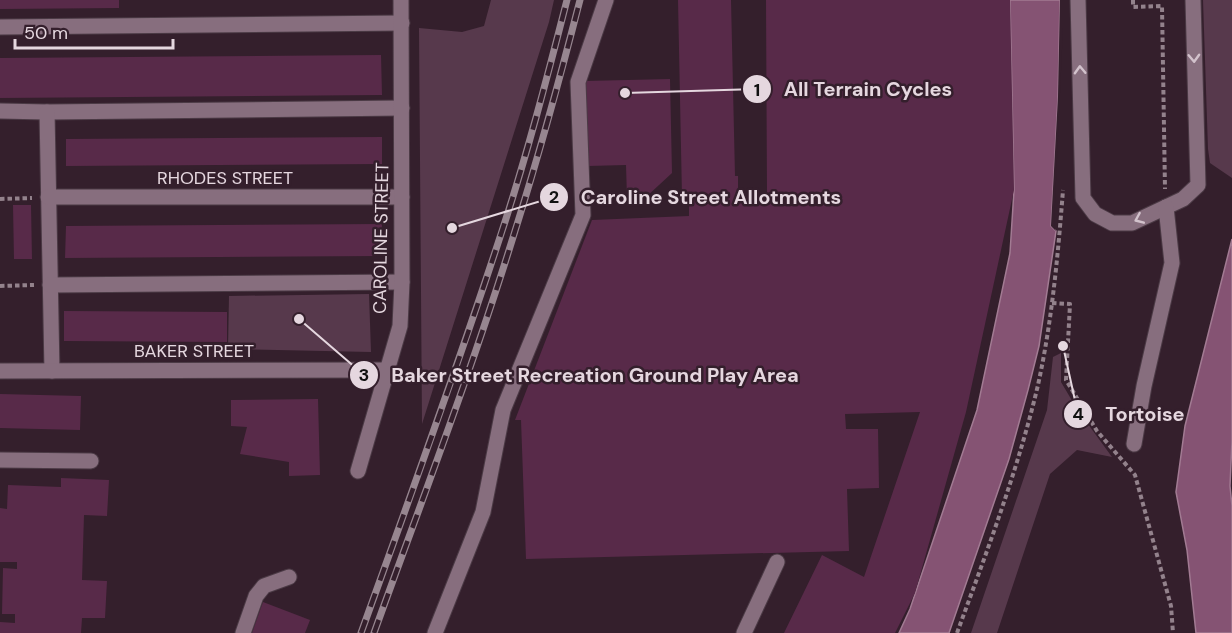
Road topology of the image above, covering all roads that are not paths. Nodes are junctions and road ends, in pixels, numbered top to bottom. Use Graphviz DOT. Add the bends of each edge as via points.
graph roads {
  1 [pos="401,0"];
  2 [pos="606,0"];
  3 [pos="1078,0"];
  4 [pos="1193,0"];
  5 [pos="402,23"];
  6 [pos="0,27"];
  7 [pos="402,108"];
  8 [pos="0,111"];
  9 [pos="47,112"];
  10 [pos="48,197"];
  11 [pos="402,197"];
  12 [pos="1166,207"];
  13 [pos="402,282"];
  14 [pos="50,285"];
  15 [pos="389,370"];
  16 [pos="0,371"];
  17 [pos="52,371"];
  18 [pos="1134,444"];
  19 [pos="0,460"];
  20 [pos="91,461"];
  21 [pos="358,471"];
  22 [pos="777,562"];
  23 [pos="289,577"];
  24 [pos="243,633"];
  25 [pos="435,633"];
  26 [pos="744,633"];
  1 -- 5 [label="street, CAROLINE STREET"];
  2 -- 25 [label="street" via="578,82 583,215 503,410 483,512"];
  12 -- 3 [label="street, one-way" via="1132,223 1112,224 1095,214 1083,198"];
  4 -- 12 [label="street, one-way" via="1198,185"];
  5 -- 6 [label="street"];
  5 -- 7 [label="street, CAROLINE STREET"];
  7 -- 9 [label="street"];
  7 -- 11 [label="street, CAROLINE STREET"];
  8 -- 9 [label="street"];
  9 -- 10 [label="street"];
  10 -- 11 [label="street, RHODES STREET"];
  10 -- 14 [label="street"];
  11 -- 13 [label="street, CAROLINE STREET"];
  12 -- 18 [label="street" via="1172,263"];
  13 -- 14 [label="street"];
  13 -- 15 [label="street, CAROLINE STREET" via="400,326"];
  14 -- 17 [label="street"];
  15 -- 17 [label="street, BAKER STREET"];
  15 -- 21 [label="street, CAROLINE STREET"];
  16 -- 17 [label="street, BAKER STREET"];
  19 -- 20 [label="street"];
  22 -- 26 [label="street"];
  23 -- 24 [label="street" via="264,586 256,596"];
}
